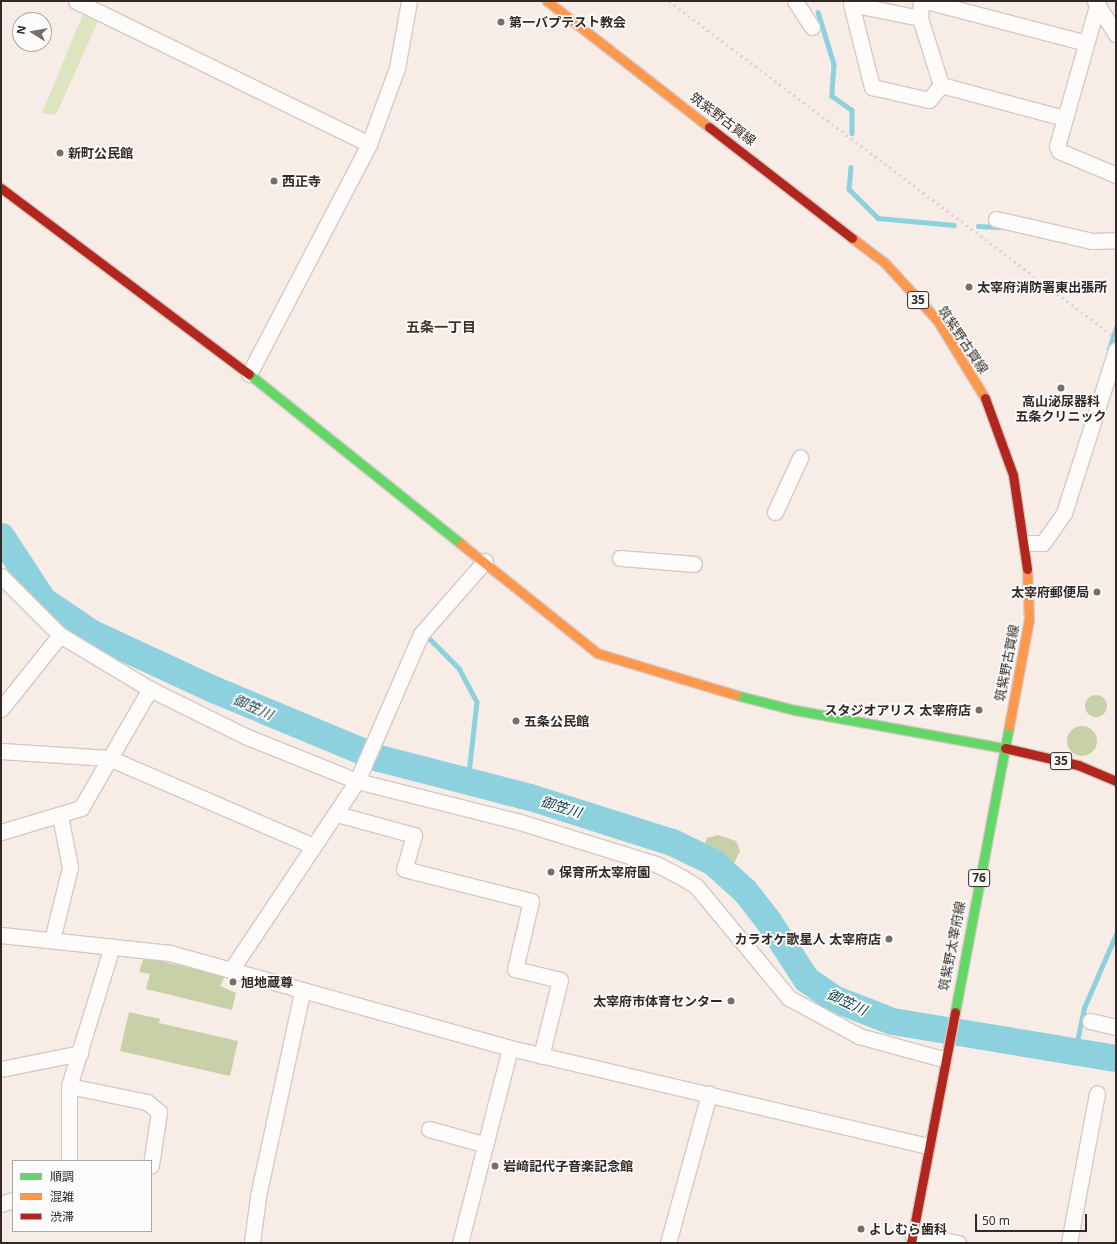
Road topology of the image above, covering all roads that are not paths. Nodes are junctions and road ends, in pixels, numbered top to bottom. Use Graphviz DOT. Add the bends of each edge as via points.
graph roads {
  1 [pos="76,1"];
  2 [pos="409,1"];
  3 [pos="547,1"];
  4 [pos="795,1"];
  5 [pos="920,1"];
  6 [pos="926,1"];
  7 [pos="1096,3"];
  8 [pos="920,18"];
  9 [pos="812,27"];
  10 [pos="1116,34"];
  11 [pos="1086,43"];
  12 [pos="941,85"];
  13 [pos="1064,118"];
  14 [pos="368,144"];
  15 [pos="1116,175"];
  16 [pos="1,188"];
  17 [pos="996,219"];
  18 [pos="1116,240"];
  19 [pos="1116,350"];
  20 [pos="249,374"];
  21 [pos="800,458"];
  22 [pos="775,512"];
  23 [pos="1026,543"];
  24 [pos="620,558"];
  25 [pos="485,561"];
  26 [pos="694,564"];
  27 [pos="2,581"];
  28 [pos="60,635"];
  29 [pos="150,689"];
  30 [pos="1,709"];
  31 [pos="1005,748"];
  32 [pos="1,751"];
  33 [pos="109,758"];
  34 [pos="358,778"];
  35 [pos="1116,781"];
  36 [pos="337,814"];
  37 [pos="60,816"];
  38 [pos="1,832"];
  39 [pos="313,846"];
  40 [pos="1,935"];
  41 [pos="52,940"];
  42 [pos="112,946"];
  43 [pos="231,970"];
  44 [pos="302,993"];
  45 [pos="1090,1021"];
  46 [pos="1116,1027"];
  47 [pos="510,1048"];
  48 [pos="80,1053"];
  49 [pos="541,1056"];
  50 [pos="944,1058"];
  51 [pos="1,1069"];
  52 [pos="69,1086"];
  53 [pos="709,1094"];
  54 [pos="1097,1094"];
  55 [pos="429,1129"];
  56 [pos="483,1144"];
  57 [pos="927,1146"];
  58 [pos="69,1160"];
  59 [pos="152,1160"];
  60 [pos="12,1200"];
  61 [pos="1,1204"];
  62 [pos="912,1238"];
  63 [pos="252,1243"];
  64 [pos="460,1243"];
  65 [pos="668,1243"];
  66 [pos="958,1243"];
  67 [pos="1069,1243"];
  1 -- 14 [label="street"];
  2 -- 14 [label="street" via="397,68"];
  3 -- 23 [label="main road, 筑紫野古賀線 / 35" via="855,237 885,263 937,320 986,398 1014,475"];
  4 -- 9 [label="street"];
  5 -- 8 [label="street"];
  6 -- 11 [label="street"];
  7 -- 10 [label="street"];
  7 -- 11 [label="street"];
  8 -- 12 [label="street"];
  8 -- 12 [label="street" via="851,4 872,87 929,100"];
  11 -- 13 [label="street"];
  12 -- 13 [label="street"];
  13 -- 15 [label="street" via="1059,151"];
  14 -- 20 [label="street"];
  16 -- 20 [label="main road"];
  17 -- 18 [label="street" via="1092,241"];
  19 -- 23 [label="street" via="1064,513 1043,543"];
  20 -- 25 [label="main road" via="388,488"];
  21 -- 22 [label="street"];
  23 -- 31 [label="main road, 筑紫野古賀線 / 35" via="1029,619"];
  24 -- 26 [label="street"];
  25 -- 31 [label="main road" via="585,644 611,659 795,710"];
  25 -- 34 [label="street" via="421,634"];
  27 -- 28 [label="street"];
  28 -- 29 [label="street"];
  28 -- 30 [label="street"];
  29 -- 33 [label="street"];
  29 -- 34 [label="street" via="245,736"];
  31 -- 35 [label="main road, 35" via="1078,765"];
  31 -- 50 [label="main road, 筑紫野太宰府線 / 76"];
  32 -- 33 [label="street"];
  33 -- 37 [label="street" via="82,808"];
  33 -- 39 [label="street"];
  34 -- 36 [label="street"];
  34 -- 50 [label="street" via="520,822 656,864 696,886 789,998 859,1036"];
  36 -- 39 [label="street"];
  36 -- 49 [label="street" via="414,836 404,869 531,901 515,969 560,980"];
  37 -- 38 [label="street"];
  37 -- 41 [label="street" via="70,867"];
  39 -- 43 [label="street"];
  40 -- 41 [label="street"];
  41 -- 42 [label="street"];
  42 -- 43 [label="street" via="170,953"];
  42 -- 48 [label="street"];
  43 -- 44 [label="street"];
  44 -- 47 [label="street"];
  44 -- 63 [label="street" via="258,1196"];
  45 -- 46 [label="street"];
  47 -- 49 [label="street"];
  47 -- 56 [label="street"];
  48 -- 51 [label="street"];
  48 -- 52 [label="street"];
  49 -- 53 [label="street"];
  50 -- 57 [label="main road, 76"];
  52 -- 58 [label="street"];
  52 -- 59 [label="street" via="148,1102 159,1112"];
  53 -- 57 [label="street"];
  53 -- 65 [label="street"];
  54 -- 67 [label="street"];
  55 -- 56 [label="street"];
  56 -- 64 [label="street"];
  57 -- 62 [label="main road, 76"];
  60 -- 61 [label="street"];
  62 -- 66 [label="street"];
}
